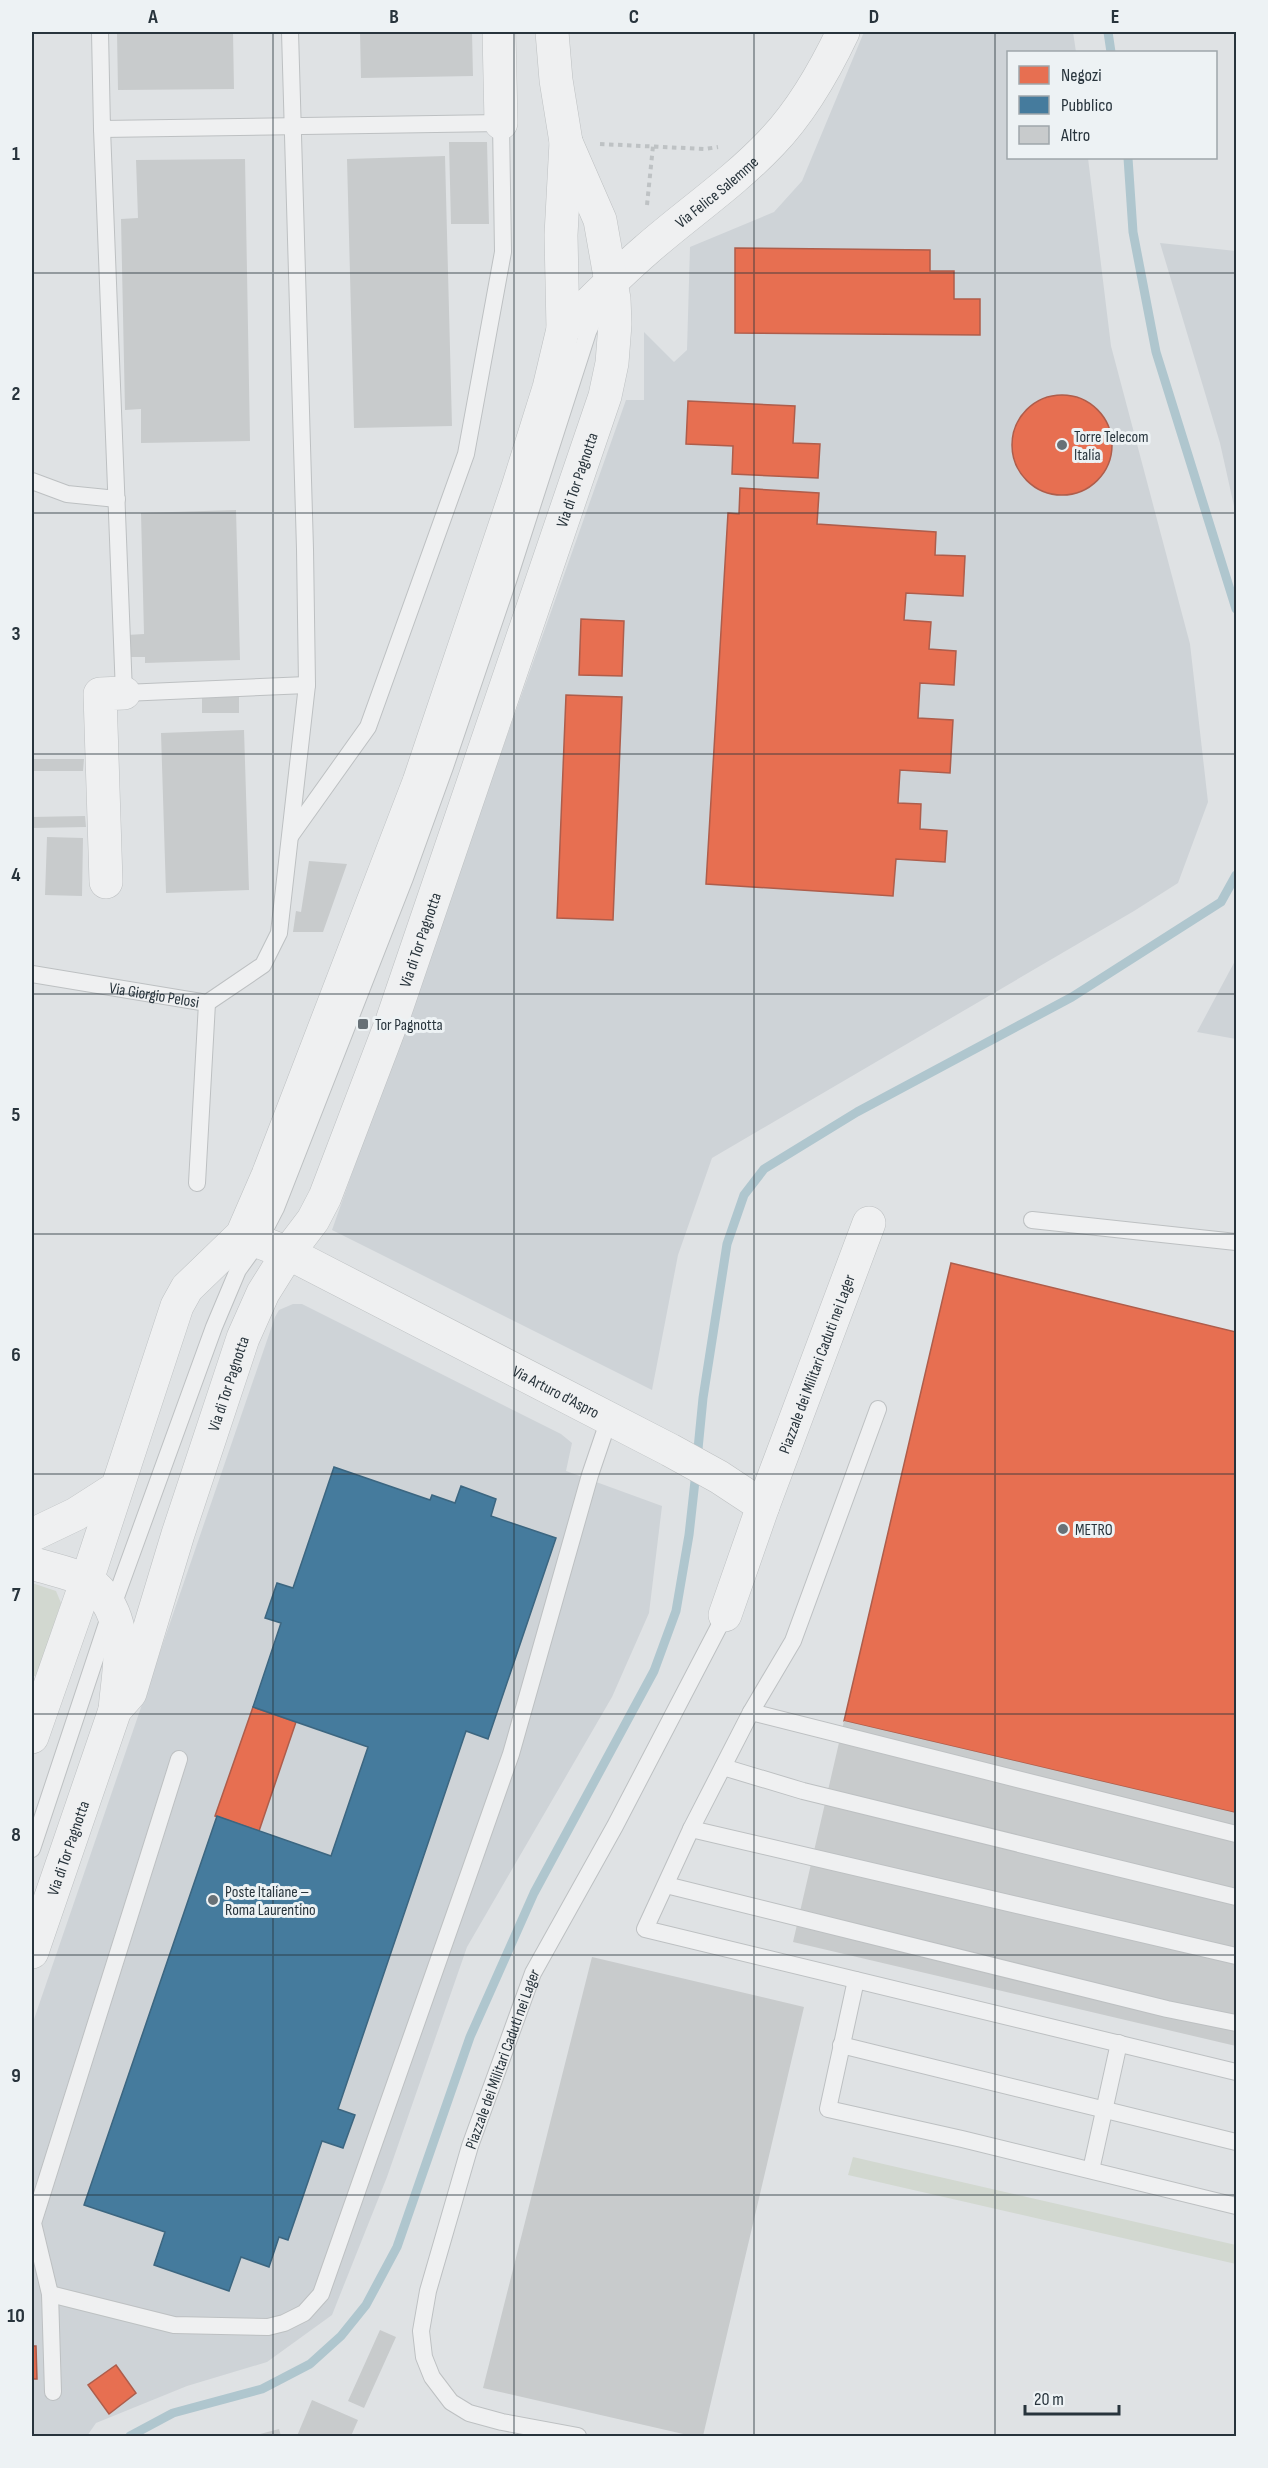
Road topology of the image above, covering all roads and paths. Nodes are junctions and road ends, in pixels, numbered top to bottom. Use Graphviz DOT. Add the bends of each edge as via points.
graph roads {
  1 [pos="100,32"];
  2 [pos="290,32"];
  3 [pos="499,32"];
  4 [pos="552,32"];
  5 [pos="843,32"];
  6 [pos="501,123"];
  7 [pos="292,125"];
  8 [pos="102,129"];
  9 [pos="567,142"];
  10 [pos="603,144"];
  11 [pos="653,146"];
  12 [pos="721,147"];
  13 [pos="647,212"];
  14 [pos="611,282"];
  15 [pos="562,329"];
  16 [pos="573,382"];
  17 [pos="32,482"];
  18 [pos="117,499"];
  19 [pos="307,685"];
  20 [pos="124,693"];
  21 [pos="291,835"];
  22 [pos="106,882"];
  23 [pos="32,974"];
  24 [pos="207,1003"];
  25 [pos="197,1183"];
  26 [pos="1032,1220"];
  27 [pos="869,1223"];
  28 [pos="1236,1242"];
  29 [pos="263,1243"];
  30 [pos="878,1409"];
  31 [pos="609,1419"];
  32 [pos="115,1489"];
  33 [pos="763,1506"];
  34 [pos="32,1535"];
  35 [pos="32,1563"];
  36 [pos="87,1580"];
  37 [pos="112,1608"];
  38 [pos="725,1615"];
  39 [pos="115,1710"];
  40 [pos="751,1712"];
  41 [pos="32,1737"];
  42 [pos="179,1759"];
  43 [pos="723,1767"];
  44 [pos="691,1829"];
  45 [pos="1236,1834"];
  46 [pos="32,1849"];
  47 [pos="666,1885"];
  48 [pos="1236,1898"];
  49 [pos="32,1952"];
  50 [pos="1236,1956"];
  51 [pos="855,1980"];
  52 [pos="1236,2023"];
  53 [pos="1119,2043"];
  54 [pos="841,2045"];
  55 [pos="1236,2072"];
  56 [pos="1104,2109"];
  57 [pos="1236,2142"];
  58 [pos="1091,2170"];
  59 [pos="1236,2206"];
  60 [pos="50,2294"];
  61 [pos="53,2392"];
  62 [pos="578,2436"];
  1 -- 8 [label="lane"];
  2 -- 7 [label="lane"];
  3 -- 6 [label="street"];
  4 -- 9 [label="street, Via di Tor Pagnotta"];
  5 -- 14 [label="street, Via Felice Salemme" via="808,96 772,141 733,180"];
  6 -- 7 [label="lane"];
  6 -- 21 [label="lane" via="503,252 466,454 369,727"];
  7 -- 8 [label="lane"];
  7 -- 19 [label="lane"];
  8 -- 18 [label="lane"];
  9 -- 14 [label="street, Via di Tor Pagnotta" via="600,220"];
  9 -- 15 [label="street, Via di Tor Pagnotta" via="561,235"];
  10 -- 11 [label="path"];
  11 -- 12 [label="path"];
  11 -- 13 [label="path"];
  14 -- 15 [label="street, Via Felice Salemme"];
  14 -- 16 [label="lane, Via di Tor Pagnotta" via="588,333"];
  14 -- 29 [label="street, Via di Tor Pagnotta" via="615,324 612,363 601,408 392,1021 313,1220"];
  15 -- 16 [label="lane, Via di Tor Pagnotta"];
  15 -- 29 [label="street, Via di Tor Pagnotta" via="549,388 518,487 419,782 313,1062"];
  16 -- 29 [label="lane, Via di Tor Pagnotta" via="405,878"];
  17 -- 18 [label="lane" via="67,494"];
  18 -- 20 [label="lane"];
  19 -- 20 [label="lane"];
  19 -- 21 [label="lane"];
  20 -- 22 [label="street" via="100,694"];
  21 -- 24 [label="lane" via="279,933 262,965"];
  23 -- 24 [label="lane, Via Giorgio Pelosi"];
  24 -- 25 [label="lane, Via Giorgio Pelosi"];
  26 -- 28 [label="lane"];
  27 -- 33 [label="street, Piazzale dei Militari Caduti nei Lager"];
  29 -- 31 [label="street, Via Arturo d'Aspro"];
  29 -- 32 [label="street, Via di Tor Pagnotta" via="187,1288 177,1306"];
  29 -- 37 [label="lane, Via di Tor Pagnotta" via="238,1270 214,1328"];
  29 -- 39 [label="street, Via di Tor Pagnotta" via="263,1293 243,1338 130,1693"];
  30 -- 40 [label="lane" via="793,1641"];
  31 -- 33 [label="street, Via Arturo d'Aspro" via="719,1477"];
  31 -- 60 [label="lane" via="512,1754 321,2294 304,2313 268,2327 174,2325"];
  32 -- 34 [label="street"];
  32 -- 36 [label="street, Via di Tor Pagnotta"];
  33 -- 38 [label="street"];
  35 -- 36 [label="street"];
  36 -- 37 [label="street, Via di Tor Pagnotta"];
  36 -- 41 [label="street, Via di Tor Pagnotta"];
  37 -- 39 [label="street, Via di Tor Pagnotta" via="122,1659"];
  37 -- 46 [label="lane, Via di Tor Pagnotta"];
  38 -- 62 [label="lane, Piazzale dei Militari Caduti nei Lager" via="533,1973 470,2146 428,2291 421,2331 424,2357 432,2377 451,2402 469,2413 502,2422"];
  39 -- 49 [label="street, Via di Tor Pagnotta"];
  40 -- 43 [label="lane"];
  40 -- 45 [label="lane"];
  42 -- 60 [label="lane" via="33,2223"];
  43 -- 44 [label="lane"];
  43 -- 48 [label="lane" via="803,1791"];
  44 -- 47 [label="lane"];
  44 -- 50 [label="lane"];
  47 -- 51 [label="lane" via="645,1929"];
  47 -- 52 [label="lane"];
  51 -- 53 [label="lane"];
  51 -- 54 [label="lane"];
  53 -- 55 [label="lane"];
  53 -- 56 [label="lane"];
  54 -- 56 [label="lane"];
  54 -- 58 [label="lane" via="828,2109"];
  56 -- 57 [label="lane"];
  56 -- 58 [label="lane"];
  58 -- 59 [label="lane"];
  60 -- 61 [label="lane"];
}
